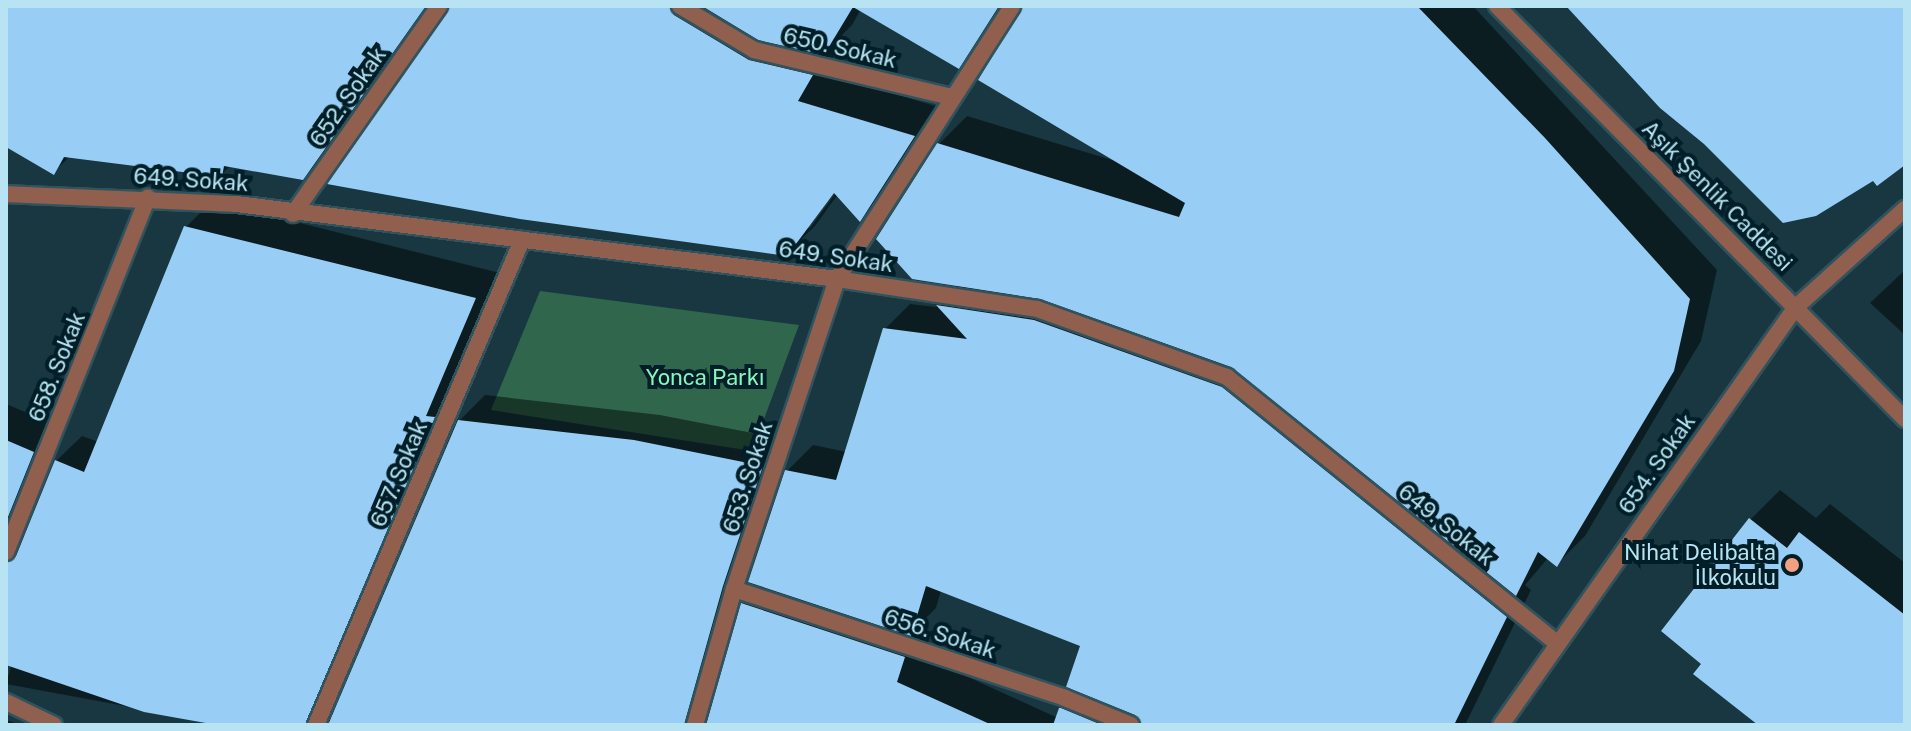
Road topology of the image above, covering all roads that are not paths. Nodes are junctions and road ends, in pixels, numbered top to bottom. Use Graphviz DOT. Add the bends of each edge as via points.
graph roads {
  1 [pos="439,6"];
  2 [pos="680,6"];
  3 [pos="1012,6"];
  4 [pos="1499,7"];
  5 [pos="952,97"];
  6 [pos="6,194"];
  7 [pos="148,197"];
  8 [pos="1905,209"];
  9 [pos="293,214"];
  10 [pos="522,240"];
  11 [pos="837,279"];
  12 [pos="1796,307"];
  13 [pos="1905,419"];
  14 [pos="6,552"];
  15 [pos="734,589"];
  16 [pos="1557,643"];
  17 [pos="6,702"];
  18 [pos="54,725"];
  19 [pos="316,725"];
  20 [pos="695,725"];
  21 [pos="1131,725"];
  22 [pos="1501,725"];
  1 -- 9 [label="street, 652. Sokak"];
  2 -- 5 [label="street, 650. Sokak" via="754,50"];
  3 -- 5 [label="street, 653. Sokak"];
  4 -- 12 [label="street, Aşık Şenlik Caddesi"];
  5 -- 11 [label="street, 653. Sokak"];
  6 -- 7 [label="street, 649. Sokak"];
  7 -- 9 [label="street, 649. Sokak"];
  7 -- 14 [label="street, 658. Sokak"];
  8 -- 12 [label="street, 654. Sokak"];
  9 -- 10 [label="street, 649. Sokak"];
  10 -- 11 [label="street, 649. Sokak"];
  10 -- 19 [label="street, 657. Sokak"];
  11 -- 15 [label="street, 653. Sokak"];
  11 -- 16 [label="street, 649. Sokak" via="1037,309 1227,377"];
  12 -- 13 [label="street, Aşık Şenlik Caddesi"];
  12 -- 16 [label="street, 654. Sokak"];
  15 -- 20 [label="street, 653. Sokak"];
  15 -- 21 [label="street, 656. Sokak" via="1065,698"];
  16 -- 22 [label="street, 654. Sokak"];
  17 -- 18 [label="street"];
}
